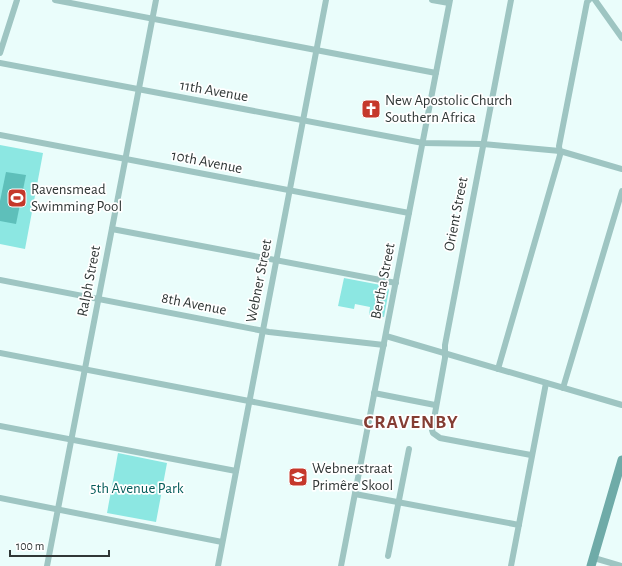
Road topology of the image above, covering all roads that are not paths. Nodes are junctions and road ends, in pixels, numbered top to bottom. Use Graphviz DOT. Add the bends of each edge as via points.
graph roads {
  1 [pos="17,0"];
  2 [pos="55,0"];
  3 [pos="156,0"];
  4 [pos="326,0"];
  5 [pos="432,0"];
  6 [pos="511,0"];
  7 [pos="589,0"];
  8 [pos="595,0"];
  9 [pos="450,2"];
  10 [pos="152,19"];
  11 [pos="622,38"];
  12 [pos="317,50"];
  13 [pos="0,53"];
  14 [pos="0,63"];
  15 [pos="436,73"];
  16 [pos="138,90"];
  17 [pos="303,120"];
  18 [pos="0,135"];
  19 [pos="423,143"];
  20 [pos="483,144"];
  21 [pos="560,151"];
  22 [pos="125,159"];
  23 [pos="622,169"];
  24 [pos="622,190"];
  25 [pos="290,191"];
  26 [pos="409,213"];
  27 [pos="112,229"];
  28 [pos="276,261"];
  29 [pos="0,280"];
  30 [pos="396,283"];
  31 [pos="98,299"];
  32 [pos="263,331"];
  33 [pos="386,336"];
  34 [pos="384,345"];
  35 [pos="0,353"];
  36 [pos="444,353"];
  37 [pos="498,369"];
  38 [pos="85,370"];
  39 [pos="546,383"];
  40 [pos="563,388"];
  41 [pos="374,393"];
  42 [pos="249,401"];
  43 [pos="435,404"];
  44 [pos="622,405"];
  45 [pos="368,424"];
  46 [pos="0,426"];
  47 [pos="72,440"];
  48 [pos="409,449"];
  49 [pos="532,455"];
  50 [pos="622,460"];
  51 [pos="236,471"];
  52 [pos="355,494"];
  53 [pos="0,498"];
  54 [pos="399,502"];
  55 [pos="58,510"];
  56 [pos="519,525"];
  57 [pos="222,542"];
  58 [pos="388,556"];
  59 [pos="592,562"];
  60 [pos="48,566"];
  61 [pos="218,566"];
  62 [pos="341,566"];
  63 [pos="511,566"];
  64 [pos="621,566"];
  1 -- 13 [label="street"];
  2 -- 10 [label="street"];
  3 -- 10 [label="street, Ralph Street"];
  4 -- 12 [label="street, Webner Street"];
  5 -- 9 [label="street"];
  6 -- 20 [label="street, Orient Street"];
  7 -- 21 [label="street" via="558,146"];
  8 -- 11 [label="street"];
  9 -- 15 [label="street, Bertha Street"];
  10 -- 12 [label="street"];
  10 -- 16 [label="street, Ralph Street"];
  12 -- 15 [label="street"];
  12 -- 17 [label="street, Webner Street"];
  14 -- 16 [label="street, 11th Avenue"];
  15 -- 19 [label="street, Bertha Street"];
  16 -- 17 [label="street, 11th Avenue"];
  16 -- 22 [label="street, Ralph Street"];
  17 -- 19 [label="street, 11th Avenue"];
  17 -- 25 [label="street, Webner Street"];
  18 -- 22 [label="street, 10th Avenue"];
  19 -- 20 [label="street, 11th Avenue"];
  19 -- 26 [label="street, Bertha Street"];
  20 -- 21 [label="street, 11th Avenue"];
  20 -- 36 [label="street, Orient Street"];
  21 -- 23 [label="street, 11th Avenue"];
  21 -- 37 [label="street"];
  22 -- 25 [label="street, 10th Avenue"];
  22 -- 27 [label="street, Ralph Street"];
  24 -- 40 [label="street"];
  25 -- 26 [label="street, 10th Avenue"];
  25 -- 28 [label="street, Webner Street"];
  26 -- 30 [label="street, Bertha Street"];
  27 -- 28 [label="street"];
  27 -- 31 [label="street, Ralph Street"];
  28 -- 30 [label="street"];
  28 -- 32 [label="street, Webner Street"];
  29 -- 31 [label="street, 8th Avenue"];
  30 -- 33 [label="street, Bertha Street"];
  31 -- 32 [label="street, 8th Avenue"];
  31 -- 38 [label="street, Ralph Street"];
  32 -- 34 [label="street, 8th Avenue"];
  32 -- 42 [label="street, Webner Street"];
  33 -- 34 [label="street, Bertha Street"];
  33 -- 36 [label="street"];
  34 -- 41 [label="street, Bertha Street"];
  35 -- 38 [label="street"];
  36 -- 37 [label="street"];
  36 -- 43 [label="street, Orient Street"];
  37 -- 39 [label="street"];
  38 -- 42 [label="street"];
  38 -- 47 [label="street, Ralph Street"];
  39 -- 40 [label="street"];
  39 -- 49 [label="street"];
  40 -- 44 [label="street"];
  41 -- 43 [label="street"];
  41 -- 45 [label="street, Bertha Street"];
  42 -- 45 [label="street"];
  42 -- 51 [label="street, Webner Street"];
  43 -- 49 [label="street, Orient Street" via="433,434 440,438"];
  45 -- 52 [label="street, Bertha Street"];
  46 -- 47 [label="street"];
  47 -- 51 [label="street"];
  47 -- 55 [label="street, Ralph Street"];
  48 -- 54 [label="street"];
  49 -- 56 [label="street"];
  50 -- 59 [label="street"];
  51 -- 57 [label="street, Webner Street"];
  52 -- 54 [label="street"];
  52 -- 62 [label="street, Bertha Street"];
  53 -- 55 [label="street"];
  54 -- 56 [label="street"];
  54 -- 58 [label="street"];
  55 -- 57 [label="street"];
  55 -- 60 [label="street, Ralph Street"];
  56 -- 63 [label="street"];
  57 -- 61 [label="street, Webner Street"];
  59 -- 64 [label="street"];
}
